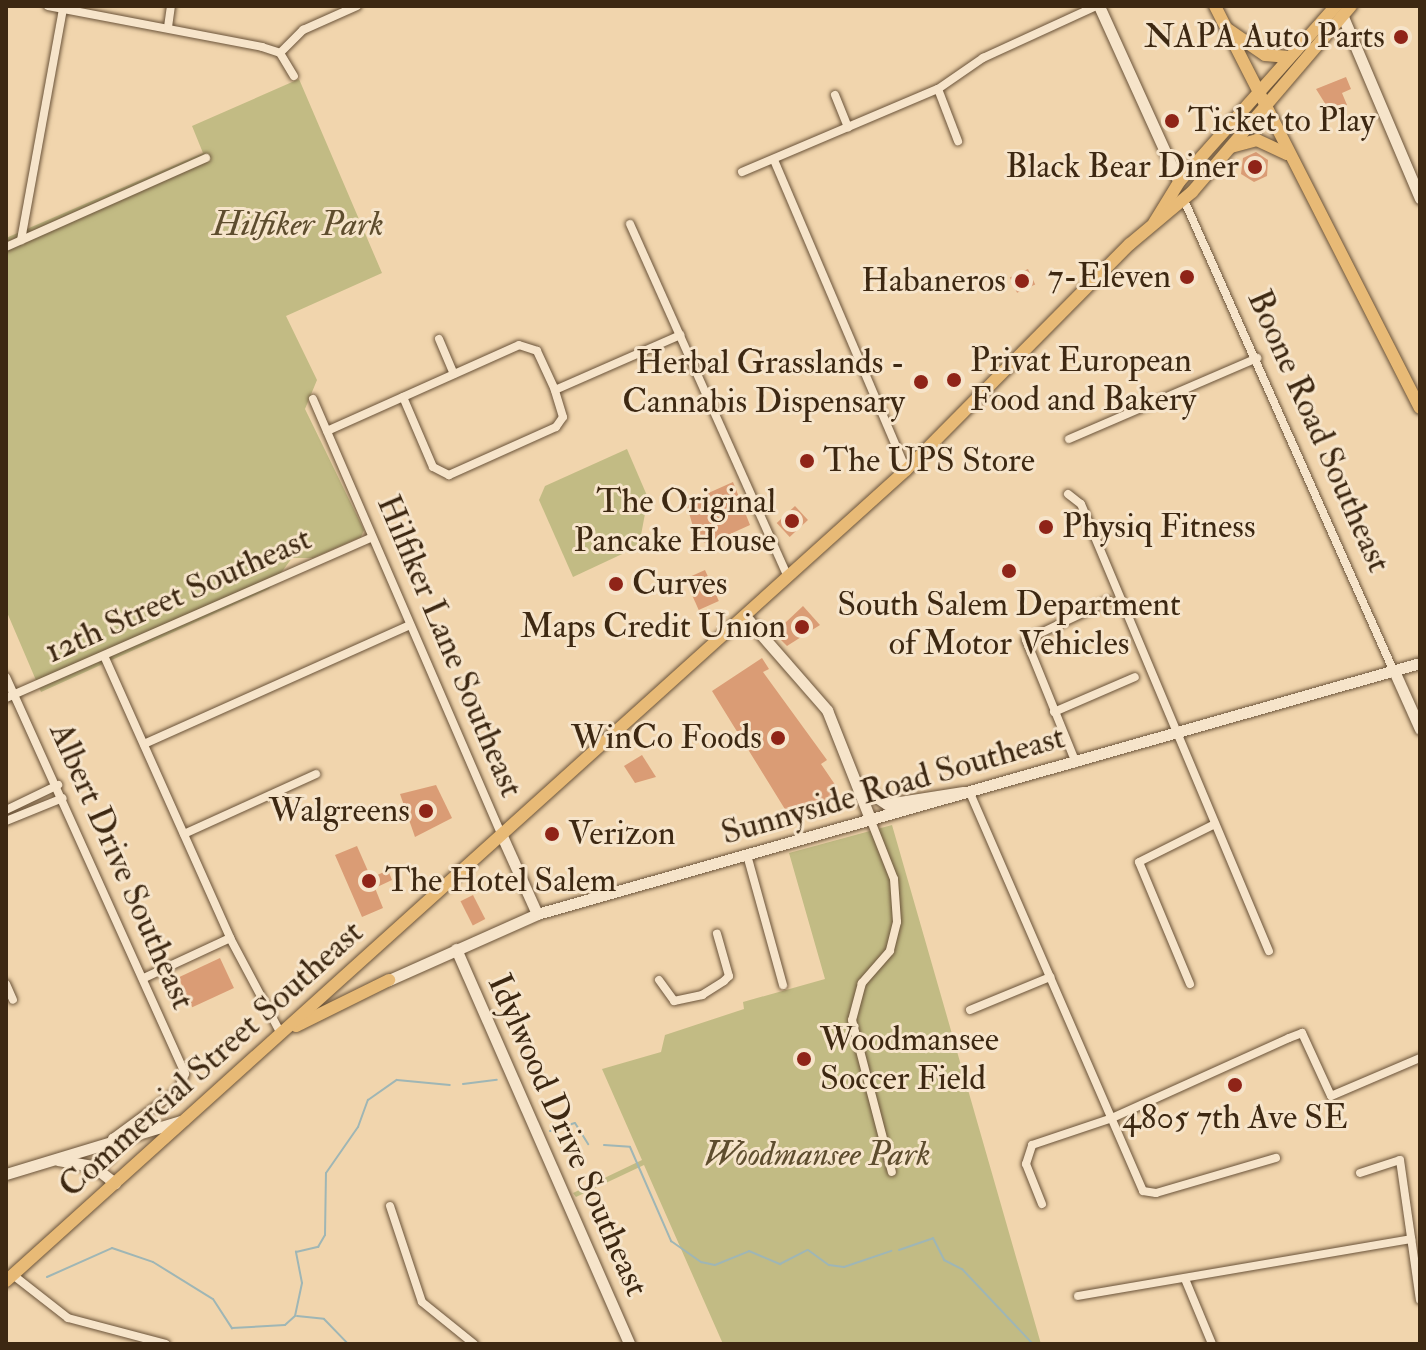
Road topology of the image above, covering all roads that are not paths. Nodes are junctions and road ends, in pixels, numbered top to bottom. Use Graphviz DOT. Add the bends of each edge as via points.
graph roads {
  1 [pos="48,6"];
  2 [pos="171,6"];
  3 [pos="357,6"];
  4 [pos="1098,6"];
  5 [pos="1215,6"];
  6 [pos="1351,6"];
  7 [pos="63,9"];
  8 [pos="341,9"];
  9 [pos="1340,12"];
  10 [pos="168,27"];
  11 [pos="1224,27"];
  12 [pos="280,53"];
  13 [pos="1289,57"];
  14 [pos="294,76"];
  15 [pos="938,89"];
  16 [pos="1258,94"];
  17 [pos="835,95"];
  18 [pos="1265,107"];
  19 [pos="848,127"];
  20 [pos="958,141"];
  21 [pos="1231,147"];
  22 [pos="1290,156"];
  23 [pos="206,158"];
  24 [pos="774,160"];
  25 [pos="742,172"];
  26 [pos="1179,182"];
  27 [pos="1420,198"];
  28 [pos="1184,200"];
  29 [pos="1154,223"];
  30 [pos="630,224"];
  31 [pos="21,240"];
  32 [pos="6,247"];
  33 [pos="680,335"];
  34 [pos="439,339"];
  35 [pos="1257,358"];
  36 [pos="454,374"];
  37 [pos="555,390"];
  38 [pos="403,397"];
  39 [pos="313,399"];
  40 [pos="1420,408"];
  41 [pos="327,431"];
  42 [pos="1069,439"];
  43 [pos="906,470"];
  44 [pos="1068,494"];
  45 [pos="371,538"];
  46 [pos="788,577"];
  47 [pos="1108,601"];
  48 [pos="745,616"];
  49 [pos="408,626"];
  50 [pos="105,658"];
  51 [pos="1420,663"];
  52 [pos="1395,673"];
  53 [pos="6,677"];
  54 [pos="1135,677"];
  55 [pos="15,693"];
  56 [pos="6,698"];
  57 [pos="1054,712"];
  58 [pos="1420,729"];
  59 [pos="1178,734"];
  60 [pos="144,744"];
  61 [pos="1076,763"];
  62 [pos="316,774"];
  63 [pos="58,785"];
  64 [pos="860,785"];
  65 [pos="970,793"];
  66 [pos="63,798"];
  67 [pos="6,810"];
  68 [pos="6,821"];
  69 [pos="871,821"];
  70 [pos="1213,825"];
  71 [pos="184,834"];
  72 [pos="502,836"];
  73 [pos="747,855"];
  74 [pos="537,914"];
  75 [pos="717,934"];
  76 [pos="230,938"];
  77 [pos="456,949"];
  78 [pos="1269,951"];
  79 [pos="1050,977"];
  80 [pos="144,978"];
  81 [pos="389,980"];
  82 [pos="659,980"];
  83 [pos="6,984"];
  84 [pos="1190,984"];
  85 [pos="783,985"];
  86 [pos="13,1000"];
  87 [pos="970,1010"];
  88 [pos="284,1032"];
  89 [pos="1420,1058"];
  90 [pos="1112,1118"];
  91 [pos="184,1120"];
  92 [pos="113,1138"];
  93 [pos="1276,1158"];
  94 [pos="58,1160"];
  95 [pos="93,1166"];
  96 [pos="892,1172"];
  97 [pos="1360,1173"];
  98 [pos="6,1174"];
  99 [pos="115,1183"];
  100 [pos="1042,1204"];
  101 [pos="390,1206"];
  102 [pos="1411,1239"];
  103 [pos="9,1278"];
  104 [pos="1185,1279"];
  105 [pos="1078,1296"];
  106 [pos="1420,1300"];
  107 [pos="166,1344"];
  108 [pos="474,1344"];
  109 [pos="629,1344"];
  110 [pos="1212,1344"];
  1 -- 7 [label="street"];
  2 -- 10 [label="street"];
  3 -- 8 [label="street"];
  4 -- 15 [label="street" via="983,58"];
  4 -- 26 [label="main road"];
  5 -- 11 [label="main road"];
  6 -- 9 [label="main road, Commercial Street Southeast"];
  7 -- 10 [label="street"];
  7 -- 31 [label="street"];
  8 -- 12 [label="street" via="296,35"];
  9 -- 13 [label="main road, Commercial Street Southeast"];
  9 -- 18 [label="main road, Commercial Street Southeast"];
  9 -- 27 [label="main road"];
  10 -- 12 [label="street"];
  11 -- 13 [label="main road" via="1265,55"];
  11 -- 16 [label="main road"];
  12 -- 14 [label="street"];
  13 -- 16 [label="main road, Commercial Street Southeast"];
  15 -- 19 [label="street"];
  15 -- 20 [label="street"];
  16 -- 18 [label="main road"];
  16 -- 26 [label="main road, Commercial Street Southeast"];
  17 -- 19 [label="street"];
  18 -- 21 [label="main road, Commercial Street Southeast"];
  18 -- 22 [label="main road"];
  19 -- 24 [label="street"];
  21 -- 22 [label="main road" via="1265,140"];
  21 -- 28 [label="main road, Commercial Street Southeast"];
  22 -- 40 [label="main road"];
  23 -- 31 [label="street"];
  24 -- 25 [label="street"];
  24 -- 43 [label="street"];
  26 -- 29 [label="main road, Commercial Street Southeast"];
  28 -- 29 [label="main road, Commercial Street Southeast"];
  28 -- 35 [label="street, Boone Road Southeast"];
  29 -- 43 [label="main road, Commercial Street Southeast"];
  30 -- 33 [label="street"];
  31 -- 32 [label="street"];
  33 -- 37 [label="street"];
  33 -- 46 [label="street"];
  34 -- 36 [label="street"];
  35 -- 42 [label="street"];
  35 -- 52 [label="street, Boone Road Southeast"];
  36 -- 37 [label="street" via="526,345 537,351"];
  36 -- 38 [label="street"];
  37 -- 38 [label="street" via="563,417 556,427 449,475 433,467"];
  38 -- 41 [label="street"];
  39 -- 41 [label="street, Hilfiker Lane Southeast"];
  41 -- 45 [label="street, Hilfiker Lane Southeast"];
  43 -- 46 [label="main road, Commercial Street Southeast"];
  44 -- 59 [label="street" via="1081,504"];
  45 -- 49 [label="street, Hilfiker Lane Southeast"];
  45 -- 50 [label="street, 12th Street Southeast"];
  46 -- 48 [label="main road, Commercial Street Southeast"];
  47 -- 57 [label="street" via="1026,640"];
  48 -- 64 [label="main road" via="823,704"];
  48 -- 72 [label="main road, Commercial Street Southeast"];
  49 -- 60 [label="street"];
  49 -- 72 [label="street, Hilfiker Lane Southeast"];
  50 -- 55 [label="street, 12th Street Southeast"];
  50 -- 60 [label="street"];
  51 -- 52 [label="main road, Sunnyside Road Southeast"];
  52 -- 58 [label="main road, Boone Road Southeast"];
  52 -- 59 [label="main road, Sunnyside Road Southeast"];
  53 -- 55 [label="street, Albert Drive Southeast"];
  54 -- 57 [label="street"];
  55 -- 56 [label="street, 12th Street Southeast"];
  55 -- 63 [label="street, Albert Drive Southeast"];
  57 -- 61 [label="street"];
  59 -- 61 [label="main road, Sunnyside Road Southeast"];
  59 -- 70 [label="street"];
  60 -- 71 [label="street"];
  61 -- 65 [label="main road, Sunnyside Road Southeast"];
  62 -- 71 [label="street"];
  63 -- 66 [label="street, Albert Drive Southeast"];
  63 -- 67 [label="street"];
  64 -- 65 [label="main road" via="887,804 945,790"];
  64 -- 69 [label="main road"];
  65 -- 69 [label="main road, Sunnyside Road Southeast"];
  65 -- 79 [label="street"];
  66 -- 68 [label="street"];
  66 -- 80 [label="street, Albert Drive Southeast"];
  69 -- 73 [label="main road, Sunnyside Road Southeast"];
  69 -- 96 [label="street" via="894,879 898,909 893,945 858,992 852,1027"];
  70 -- 78 [label="street"];
  70 -- 84 [label="street" via="1139,862"];
  71 -- 76 [label="street"];
  72 -- 74 [label="main road, Hilfiker Lane Southeast"];
  72 -- 88 [label="main road, Commercial Street Southeast"];
  73 -- 74 [label="main road, Sunnyside Road Southeast"];
  73 -- 85 [label="street"];
  74 -- 77 [label="main road, Sunnyside Road Southeast"];
  75 -- 82 [label="street" via="729,976 724,981 702,995 674,1001"];
  76 -- 80 [label="street"];
  76 -- 88 [label="street"];
  77 -- 81 [label="main road, Sunnyside Road Southeast"];
  77 -- 109 [label="main road, Idylwood Drive Southeast"];
  79 -- 87 [label="street"];
  79 -- 90 [label="street"];
  80 -- 92 [label="street, Albert Drive Southeast" via="185,1078"];
  81 -- 88 [label="main road"];
  83 -- 86 [label="street"];
  88 -- 91 [label="main road, Commercial Street Southeast"];
  89 -- 90 [label="street" via="1331,1096 1302,1033"];
  90 -- 93 [label="street" via="1146,1194"];
  90 -- 100 [label="street" via="1027,1151 1026,1164"];
  91 -- 92 [label="main road"];
  91 -- 99 [label="main road, Commercial Street Southeast"];
  92 -- 94 [label="main road"];
  92 -- 95 [label="main road" via="109,1157"];
  94 -- 95 [label="main road"];
  94 -- 98 [label="main road"];
  95 -- 99 [label="main road"];
  97 -- 102 [label="street" via="1400,1160"];
  99 -- 103 [label="main road, Commercial Street Southeast"];
  101 -- 108 [label="street" via="422,1302"];
  102 -- 104 [label="street"];
  102 -- 106 [label="street"];
  103 -- 107 [label="street" via="68,1318"];
  104 -- 105 [label="street"];
  104 -- 110 [label="street"];
}
